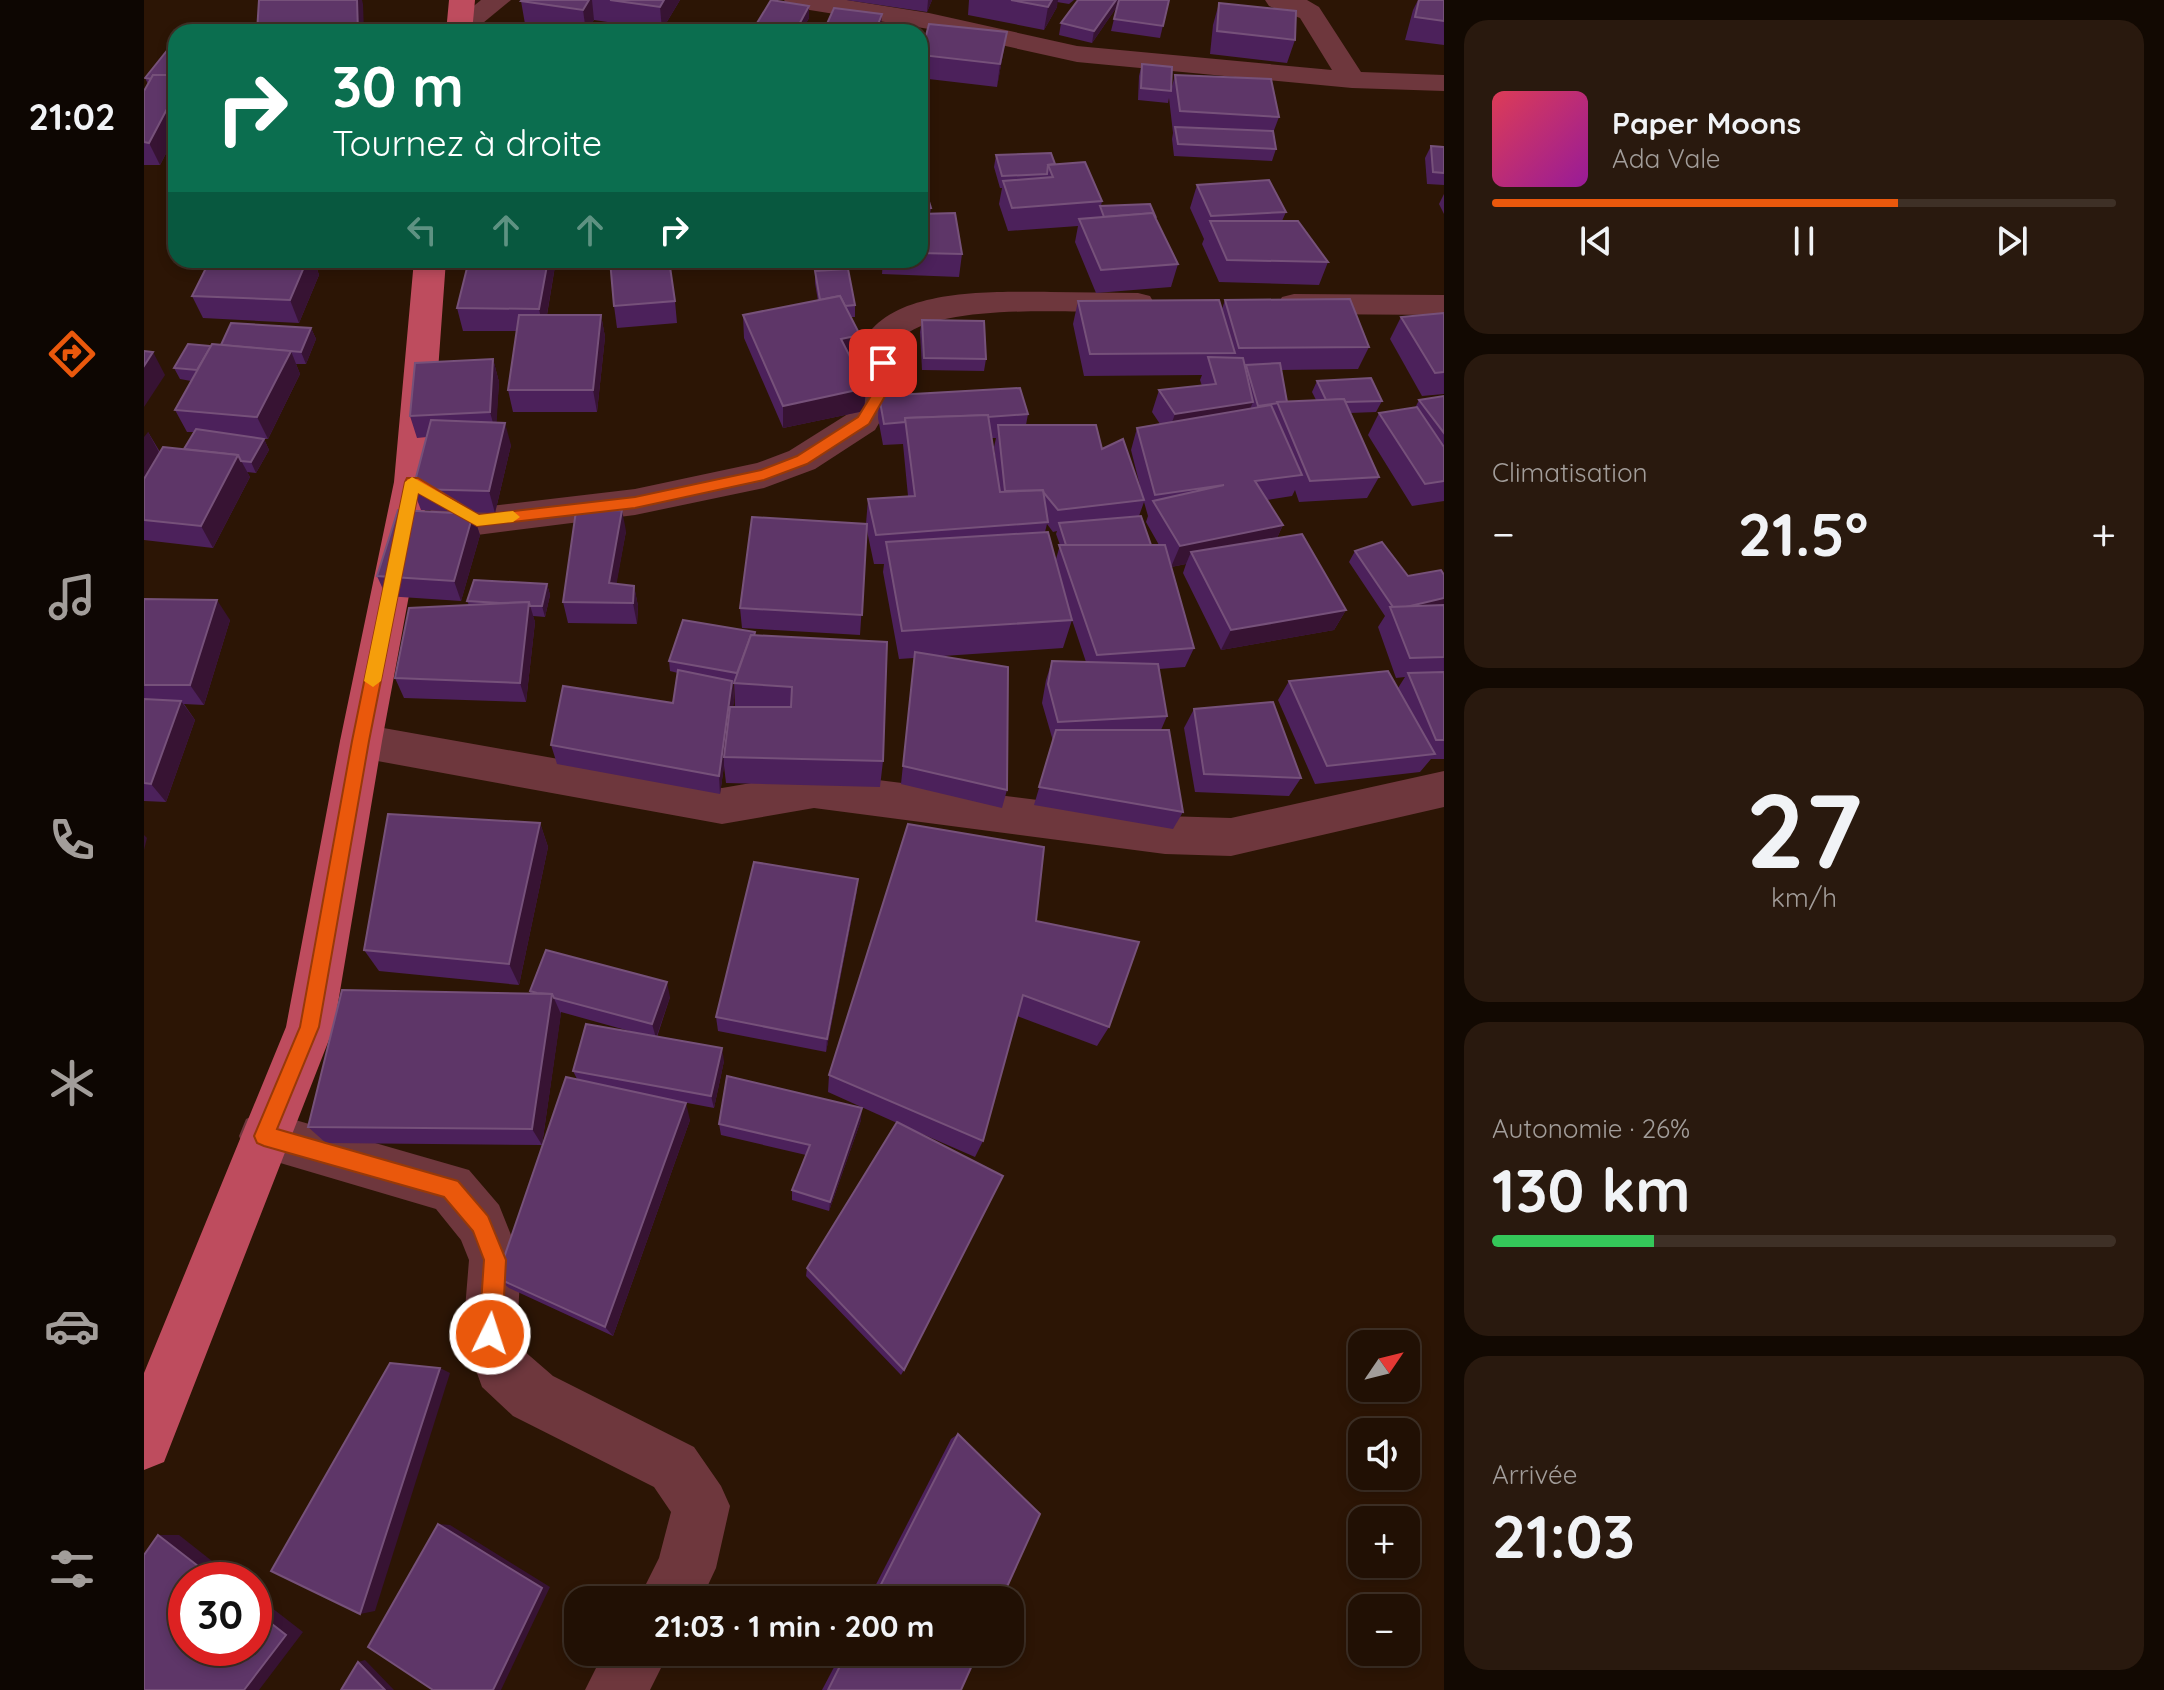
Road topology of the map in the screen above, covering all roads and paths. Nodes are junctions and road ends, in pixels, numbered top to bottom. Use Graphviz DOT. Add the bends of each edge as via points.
graph roads {
  1 [pos="462,0"];
  2 [pos="498,0"];
  3 [pos="797,0"];
  4 [pos="1278,0"];
  5 [pos="934,10"];
  6 [pos="460,24"];
  7 [pos="468,24"];
  8 [pos="1352,80"];
  9 [pos="1444,83"];
  10 [pos="429,268"];
  11 [pos="1166,303"];
  12 [pos="1259,304"];
  13 [pos="1444,305"];
  14 [pos="412,482"];
  15 [pos="361,741"];
  16 [pos="1444,789"];
  17 [pos="264,1136"];
  18 [pos="144,1442"];
  19 [pos="676,1586"];
  20 [pos="630,1666"];
  21 [pos="616,1690"];
  1 -- 6 [label="main road"];
  2 -- 7 [label="street"];
  3 -- 5 [label="street"];
  4 -- 8 [label="street" via="1310,13"];
  5 -- 8 [label="street" via="1077,54"];
  8 -- 9 [label="street"];
  10 -- 14 [label="main road"];
  11 -- 14 [label="street" via="940,308 903,319 884,336 881,391 863,421 802,460 764,475 635,502 477,521"];
  12 -- 13 [label="street"];
  14 -- 15 [label="main road"];
  15 -- 16 [label="street" via="722,806 814,790 1192,836 1231,837"];
  15 -- 17 [label="main road" via="310,1027"];
  17 -- 18 [label="main road"];
  17 -- 19 [label="street" via="451,1188 481,1223 495,1260 490,1334 501,1368 533,1396 674,1467 701,1506 686,1568"];
  20 -- 21 [label="street"];
}
